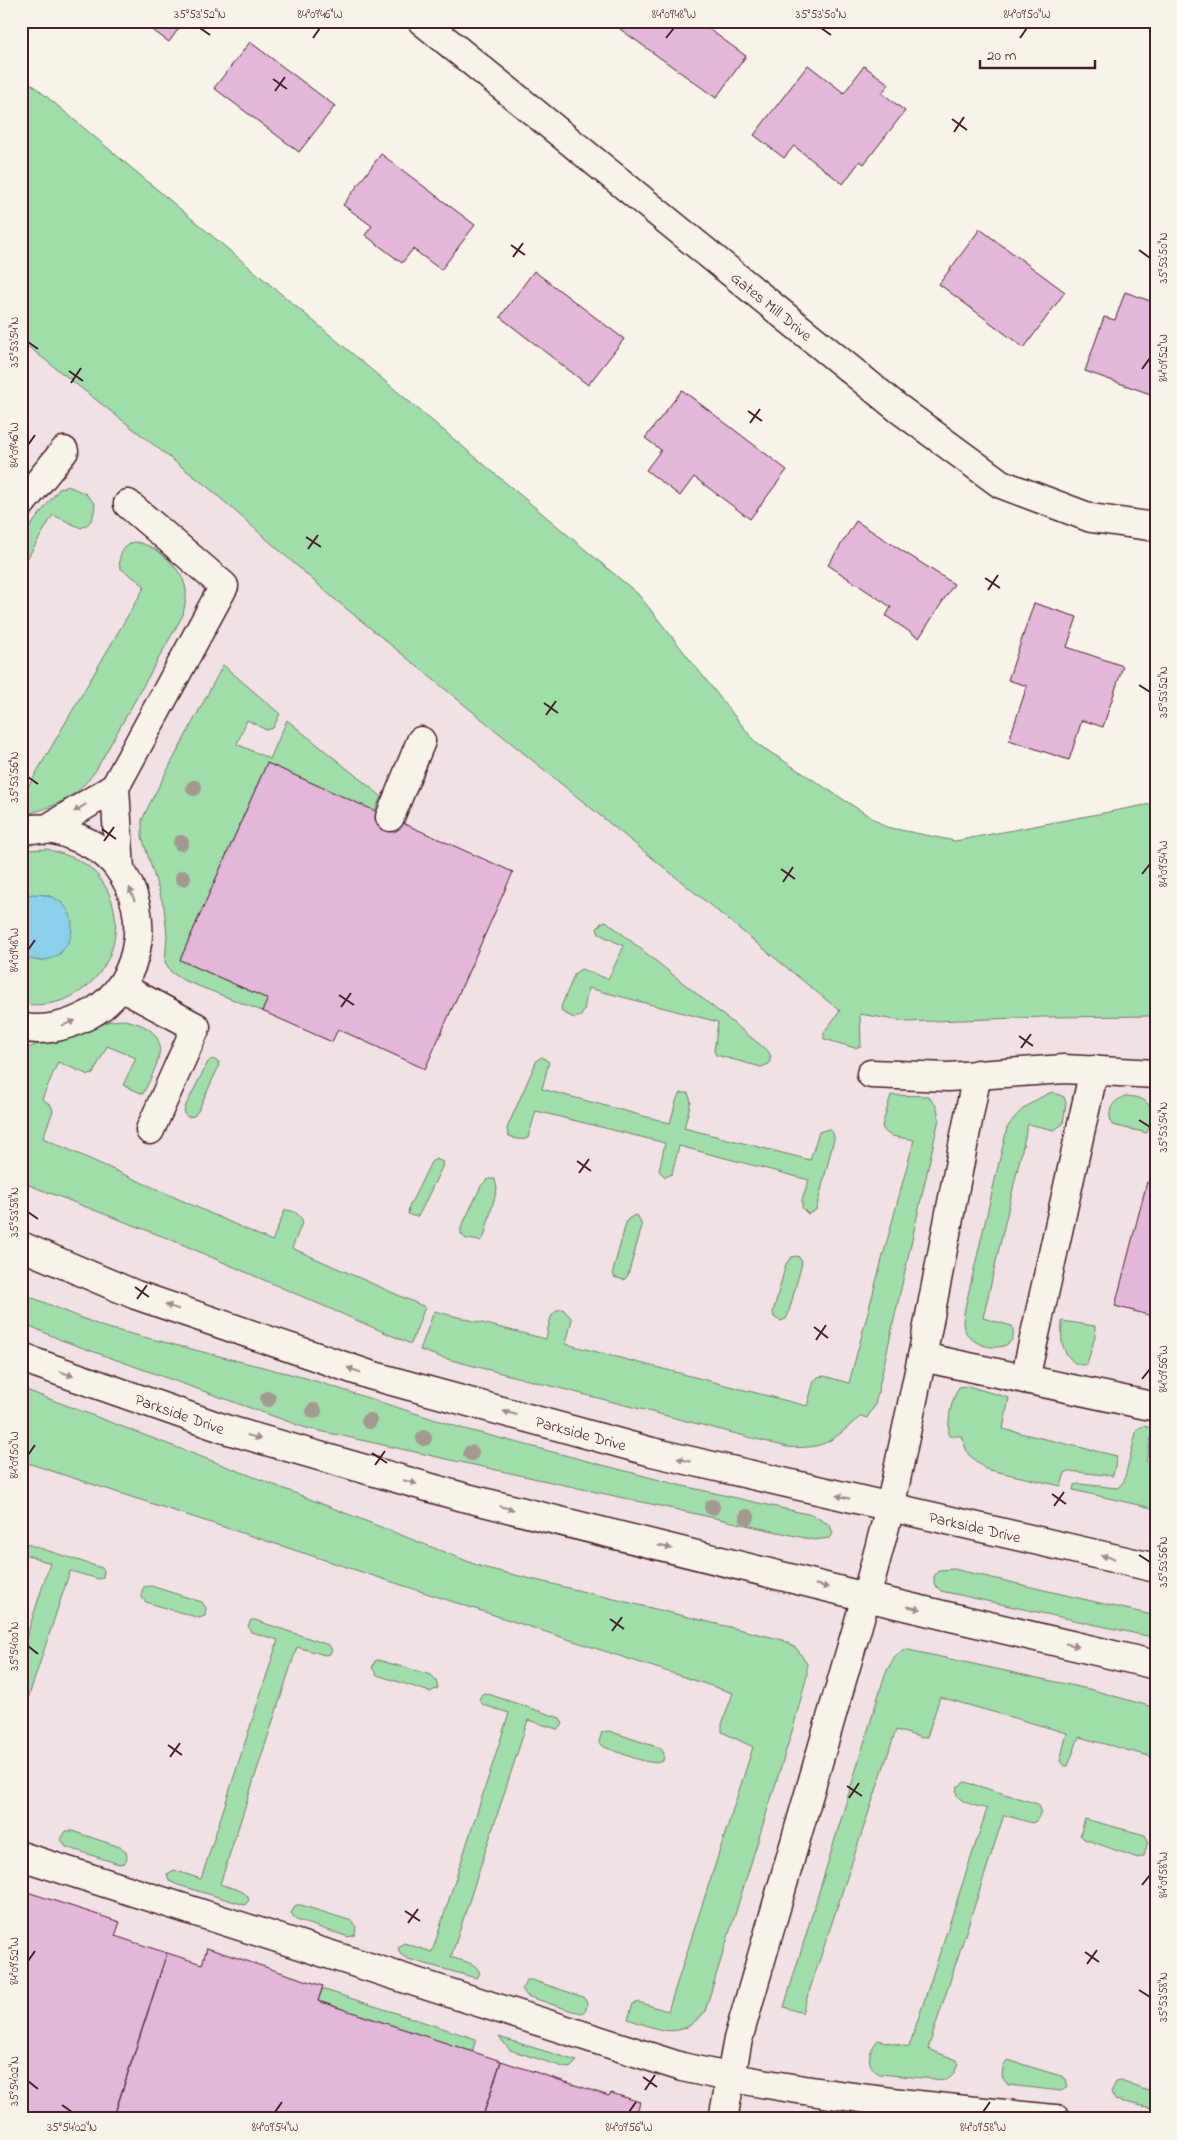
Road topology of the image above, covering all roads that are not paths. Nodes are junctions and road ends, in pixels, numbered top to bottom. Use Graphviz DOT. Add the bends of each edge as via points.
graph roads {
  1 [pos="422,21"];
  2 [pos="64,451"];
  3 [pos="21,504"];
  4 [pos="128,504"];
  5 [pos="1156,528"];
  6 [pos="421,741"];
  7 [pos="115,787"];
  8 [pos="390,817"];
  9 [pos="33,830"];
  10 [pos="120,870"];
  11 [pos="121,987"];
  12 [pos="24,1029"];
  13 [pos="1094,1070"];
  14 [pos="871,1074"];
  15 [pos="978,1074"];
  16 [pos="1156,1074"];
  17 [pos="150,1130"];
  18 [pos="21,1246"];
  19 [pos="21,1356"];
  20 [pos="922,1357"];
  21 [pos="1025,1379"];
  22 [pos="1156,1407"];
  23 [pos="890,1508"];
  24 [pos="1156,1568"];
  25 [pos="866,1597"];
  26 [pos="1156,1664"];
  27 [pos="21,1856"];
  28 [pos="730,2078"];
  29 [pos="723,2119"];
  30 [pos="1056,2119"];
  1 -- 5 [label="street, Gates Mill Drive" via="899,409 1001,484 1091,518"];
  2 -- 3 [label="street"];
  4 -- 7 [label="street" via="224,586"];
  6 -- 8 [label="street"];
  7 -- 9 [label="street, one-way"];
  7 -- 10 [label="street"];
  9 -- 10 [label="street" via="60,830 90,843"];
  11 -- 10 [label="street, one-way" via="135,960 140,927 134,894"];
  12 -- 11 [label="street, one-way" via="63,1026 94,1013"];
  11 -- 17 [label="street" via="196,1027"];
  13 -- 15 [label="street"];
  13 -- 16 [label="street"];
  13 -- 21 [label="street"];
  14 -- 15 [label="street" via="948,1077"];
  15 -- 20 [label="street"];
  23 -- 18 [label="street, Parkside Drive, one-way" via="652,1452 370,1375 136,1294"];
  19 -- 25 [label="street, Parkside Drive, one-way" via="225,1429 450,1494"];
  20 -- 21 [label="street"];
  20 -- 23 [label="street"];
  21 -- 22 [label="street"];
  24 -- 23 [label="street, Parkside Drive, one-way"];
  23 -- 25 [label="street"];
  25 -- 26 [label="street, Parkside Drive, one-way"];
  25 -- 28 [label="street" via="738,2038"];
  27 -- 28 [label="street" via="665,2062"];
  28 -- 29 [label="street"];
  28 -- 30 [label="street" via="956,2109"];
}
